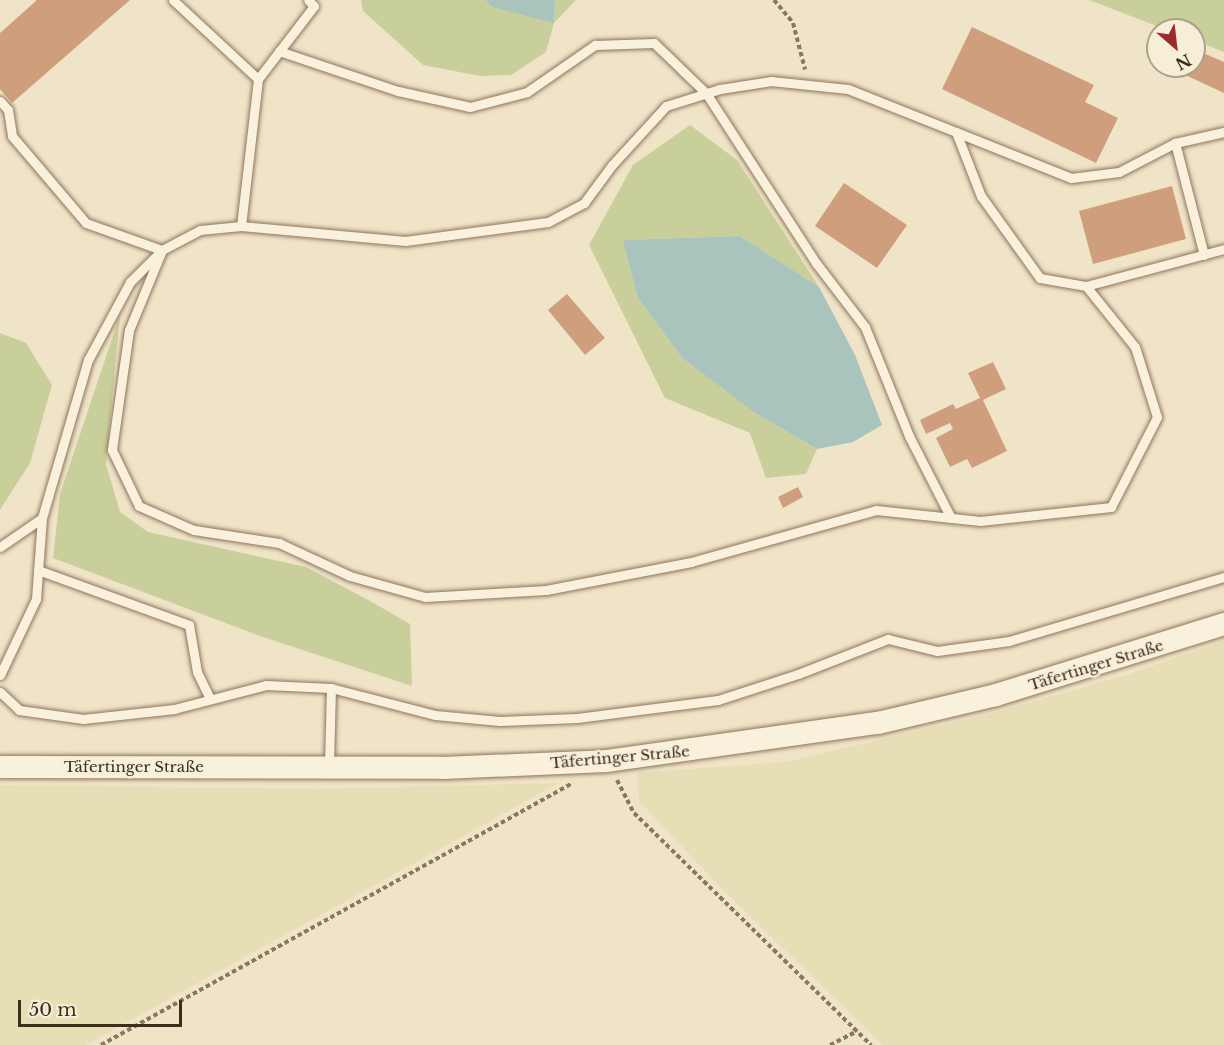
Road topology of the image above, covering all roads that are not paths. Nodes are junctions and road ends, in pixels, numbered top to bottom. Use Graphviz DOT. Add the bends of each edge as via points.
graph roads {
  1 [pos="172,0"];
  2 [pos="308,0"];
  3 [pos="279,51"];
  4 [pos="258,79"];
  5 [pos="706,93"];
  6 [pos="0,101"];
  7 [pos="956,132"];
  8 [pos="1224,132"];
  9 [pos="1175,143"];
  10 [pos="241,226"];
  11 [pos="1224,249"];
  12 [pos="162,250"];
  13 [pos="1204,255"];
  14 [pos="1086,286"];
  15 [pos="42,518"];
  16 [pos="951,518"];
  17 [pos="0,547"];
  18 [pos="38,570"];
  19 [pos="1224,577"];
  20 [pos="1224,624"];
  21 [pos="0,675"];
  22 [pos="331,688"];
  23 [pos="0,692"];
  24 [pos="210,699"];
  25 [pos="329,766"];
  26 [pos="0,767"];
  1 -- 4 [label="lane"];
  2 -- 3 [label="lane" via="314,6"];
  3 -- 4 [label="lane"];
  3 -- 5 [label="lane" via="398,91 470,107 527,92 595,45 654,43"];
  4 -- 10 [label="lane"];
  5 -- 7 [label="lane" via="771,81 848,89"];
  5 -- 10 [label="lane" via="666,106 612,165 584,203 548,222 405,241"];
  5 -- 16 [label="lane" via="816,263 865,327 909,436"];
  6 -- 12 [label="lane" via="8,110 12,136 86,223"];
  7 -- 9 [label="lane" via="1071,178 1119,172"];
  7 -- 14 [label="lane" via="981,196 1040,278"];
  8 -- 9 [label="lane"];
  9 -- 13 [label="lane"];
  10 -- 12 [label="lane" via="200,230"];
  11 -- 13 [label="lane"];
  12 -- 15 [label="lane" via="130,282 88,360"];
  12 -- 16 [label="lane" via="129,330 112,450 139,506 194,530 279,543 350,576 425,597 546,590 691,562 876,510"];
  13 -- 14 [label="lane"];
  14 -- 16 [label="lane" via="1135,347 1157,417 1111,507 980,521"];
  15 -- 17 [label="lane"];
  15 -- 18 [label="lane"];
  18 -- 21 [label="lane" via="36,599"];
  18 -- 24 [label="lane" via="189,625 197,672"];
  19 -- 22 [label="lane" via="1009,641 937,651 888,639 798,675 718,700 577,718 500,721 435,715"];
  20 -- 25 [label="street, Täfertinger Straße" via="1062,677 878,723 606,761 442,768"];
  22 -- 24 [label="lane" via="266,685"];
  22 -- 25 [label="lane"];
  23 -- 24 [label="lane" via="19,710 83,719 174,709"];
  25 -- 26 [label="street, Täfertinger Straße"];
}
